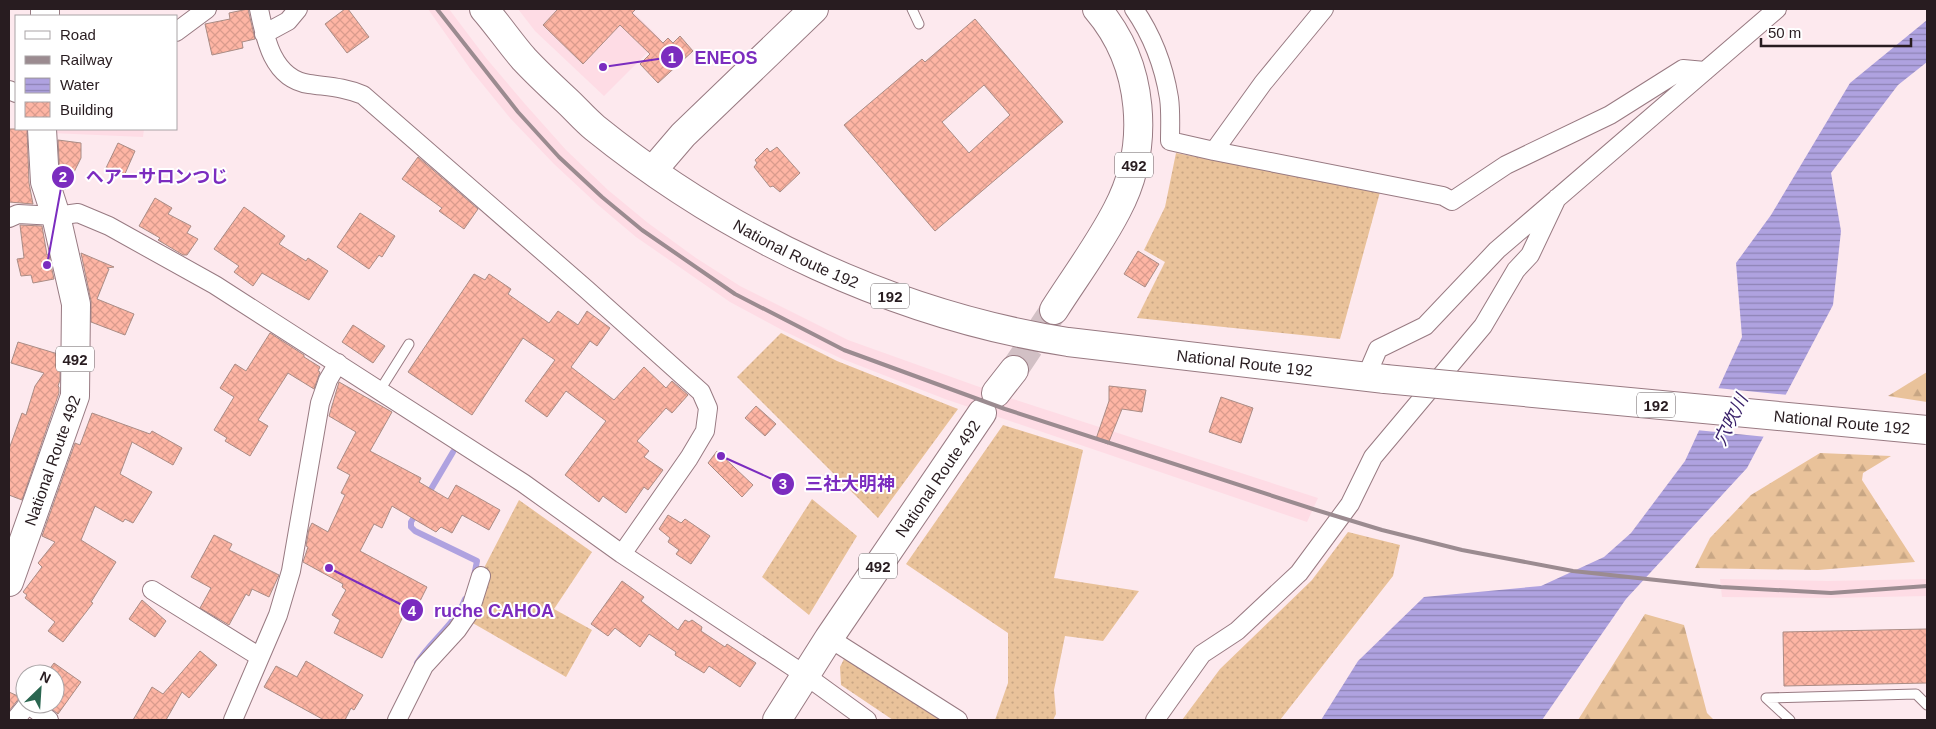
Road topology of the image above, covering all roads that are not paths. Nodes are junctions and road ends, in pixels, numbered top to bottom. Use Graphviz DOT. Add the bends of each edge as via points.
graph roads {
  1 [pos="207,9"];
  2 [pos="259,9"];
  3 [pos="298,9"];
  4 [pos="484,9"];
  5 [pos="814,9"];
  6 [pos="912,9"];
  7 [pos="1097,9"];
  8 [pos="1134,9"];
  9 [pos="1324,9"];
  10 [pos="1777,9"];
  11 [pos="918,24"];
  12 [pos="178,31"];
  13 [pos="264,34"];
  14 [pos="1704,71"];
  15 [pos="42,130"];
  16 [pos="1214,151"];
  17 [pos="653,170"];
  18 [pos="1557,198"];
  19 [pos="56,216"];
  20 [pos="9,218"];
  21 [pos="1054,310"];
  22 [pos="409,344"];
  23 [pos="338,363"];
  24 [pos="1014,370"];
  25 [pos="1375,378"];
  26 [pos="380,390"];
  27 [pos="1927,430"];
  28 [pos="622,554"];
  29 [pos="481,576"];
  30 [pos="9,582"];
  31 [pos="152,590"];
  32 [pos="829,638"];
  33 [pos="260,657"];
  34 [pos="805,675"];
  35 [pos="1927,706"];
  36 [pos="233,720"];
  37 [pos="397,720"];
  38 [pos="776,720"];
  39 [pos="867,720"];
  40 [pos="958,720"];
  41 [pos="1155,720"];
  42 [pos="1790,720"];
  1 -- 12 [label="street"];
  2 -- 13 [label="street"];
  3 -- 13 [label="street" via="288,21"];
  4 -- 17 [label="highway, National Route 192 / 192" via="525,59 594,127"];
  5 -- 17 [label="highway" via="683,135"];
  6 -- 11 [label="lane"];
  7 -- 21 [label="highway, 492" via="1117,39 1130,71 1138,106 1137,146 1129,184 1118,209"];
  8 -- 16 [label="street" via="1151,38 1162,67 1169,99 1170,141"];
  9 -- 16 [label="street" via="1263,83"];
  10 -- 14 [label="street"];
  13 -- 28 [label="street" via="282,71 294,81 346,88 363,95 701,392 708,408 705,431"];
  14 -- 16 [label="street" via="1683,69 1610,115 1506,165 1452,201 1443,196"];
  14 -- 18 [label="street"];
  15 -- 19 [label="highway, National Route 492 / 492" via="45,182"];
  17 -- 25 [label="highway, National Route 192 / 192" via="711,209 815,264 901,301 980,324 1068,342"];
  18 -- 25 [label="street" via="1497,250 1425,326 1378,349"];
  18 -- 41 [label="street" via="1530,255 1516,270 1483,326 1373,458 1350,504 1299,573 1237,631 1202,654"];
  19 -- 20 [label="street" via="18,214"];
  19 -- 23 [label="street" via="78,213 109,226 215,285"];
  19 -- 30 [label="highway, National Route 492 / 492" via="76,304 75,396"];
  22 -- 26 [label="lane"];
  23 -- 26 [label="street"];
  23 -- 33 [label="street" via="320,403 291,571 278,615"];
  24 -- 32 [label="highway, National Route 492 / 492"];
  25 -- 27 [label="highway, National Route 192 / 192, bridge"];
  26 -- 28 [label="street" via="523,483"];
  28 -- 34 [label="street"];
  29 -- 37 [label="street" via="470,611 424,666"];
  31 -- 33 [label="street"];
  32 -- 34 [label="highway, National Route 492 / 492"];
  32 -- 40 [label="street"];
  33 -- 36 [label="street"];
  34 -- 38 [label="highway, National Route 492 / 492"];
  34 -- 39 [label="street"];
  35 -- 42 [label="lane" via="1916,694 1766,698"];
}
